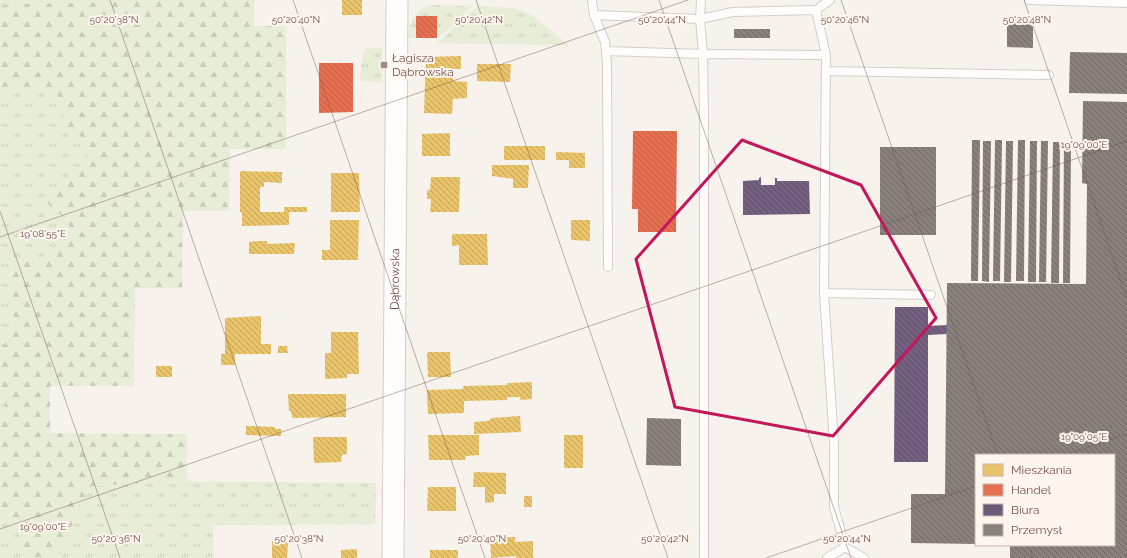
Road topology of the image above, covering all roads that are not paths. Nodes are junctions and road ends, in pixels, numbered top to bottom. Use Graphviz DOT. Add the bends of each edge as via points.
graph roads {
  1 [pos="397,0"];
  2 [pos="589,0"];
  3 [pos="592,0"];
  4 [pos="701,0"];
  5 [pos="830,0"];
  6 [pos="1029,0"];
  7 [pos="1127,3"];
  8 [pos="816,10"];
  9 [pos="594,15"];
  10 [pos="700,19"];
  11 [pos="606,51"];
  12 [pos="703,54"];
  13 [pos="826,54"];
  14 [pos="826,71"];
  15 [pos="1049,75"];
  16 [pos="608,267"];
  17 [pos="824,293"];
  18 [pos="931,295"];
  19 [pos="845,547"];
  20 [pos="393,558"];
  21 [pos="704,558"];
  22 [pos="827,558"];
  23 [pos="864,558"];
  1 -- 20 [label="street, Dąbrowska"];
  2 -- 3 [label="lane"];
  3 -- 9 [label="lane"];
  4 -- 10 [label="lane"];
  5 -- 8 [label="lane"];
  6 -- 7 [label="lane"];
  8 -- 10 [label="lane" via="733,12"];
  8 -- 13 [label="lane"];
  9 -- 10 [label="lane"];
  9 -- 11 [label="lane"];
  10 -- 12 [label="lane"];
  11 -- 12 [label="lane"];
  11 -- 16 [label="lane"];
  12 -- 13 [label="lane"];
  12 -- 21 [label="lane"];
  13 -- 14 [label="lane"];
  14 -- 15 [label="lane"];
  14 -- 17 [label="lane"];
  17 -- 18 [label="lane"];
  17 -- 19 [label="lane" via="834,443 834,507"];
  19 -- 22 [label="lane"];
  19 -- 23 [label="lane"];
}
